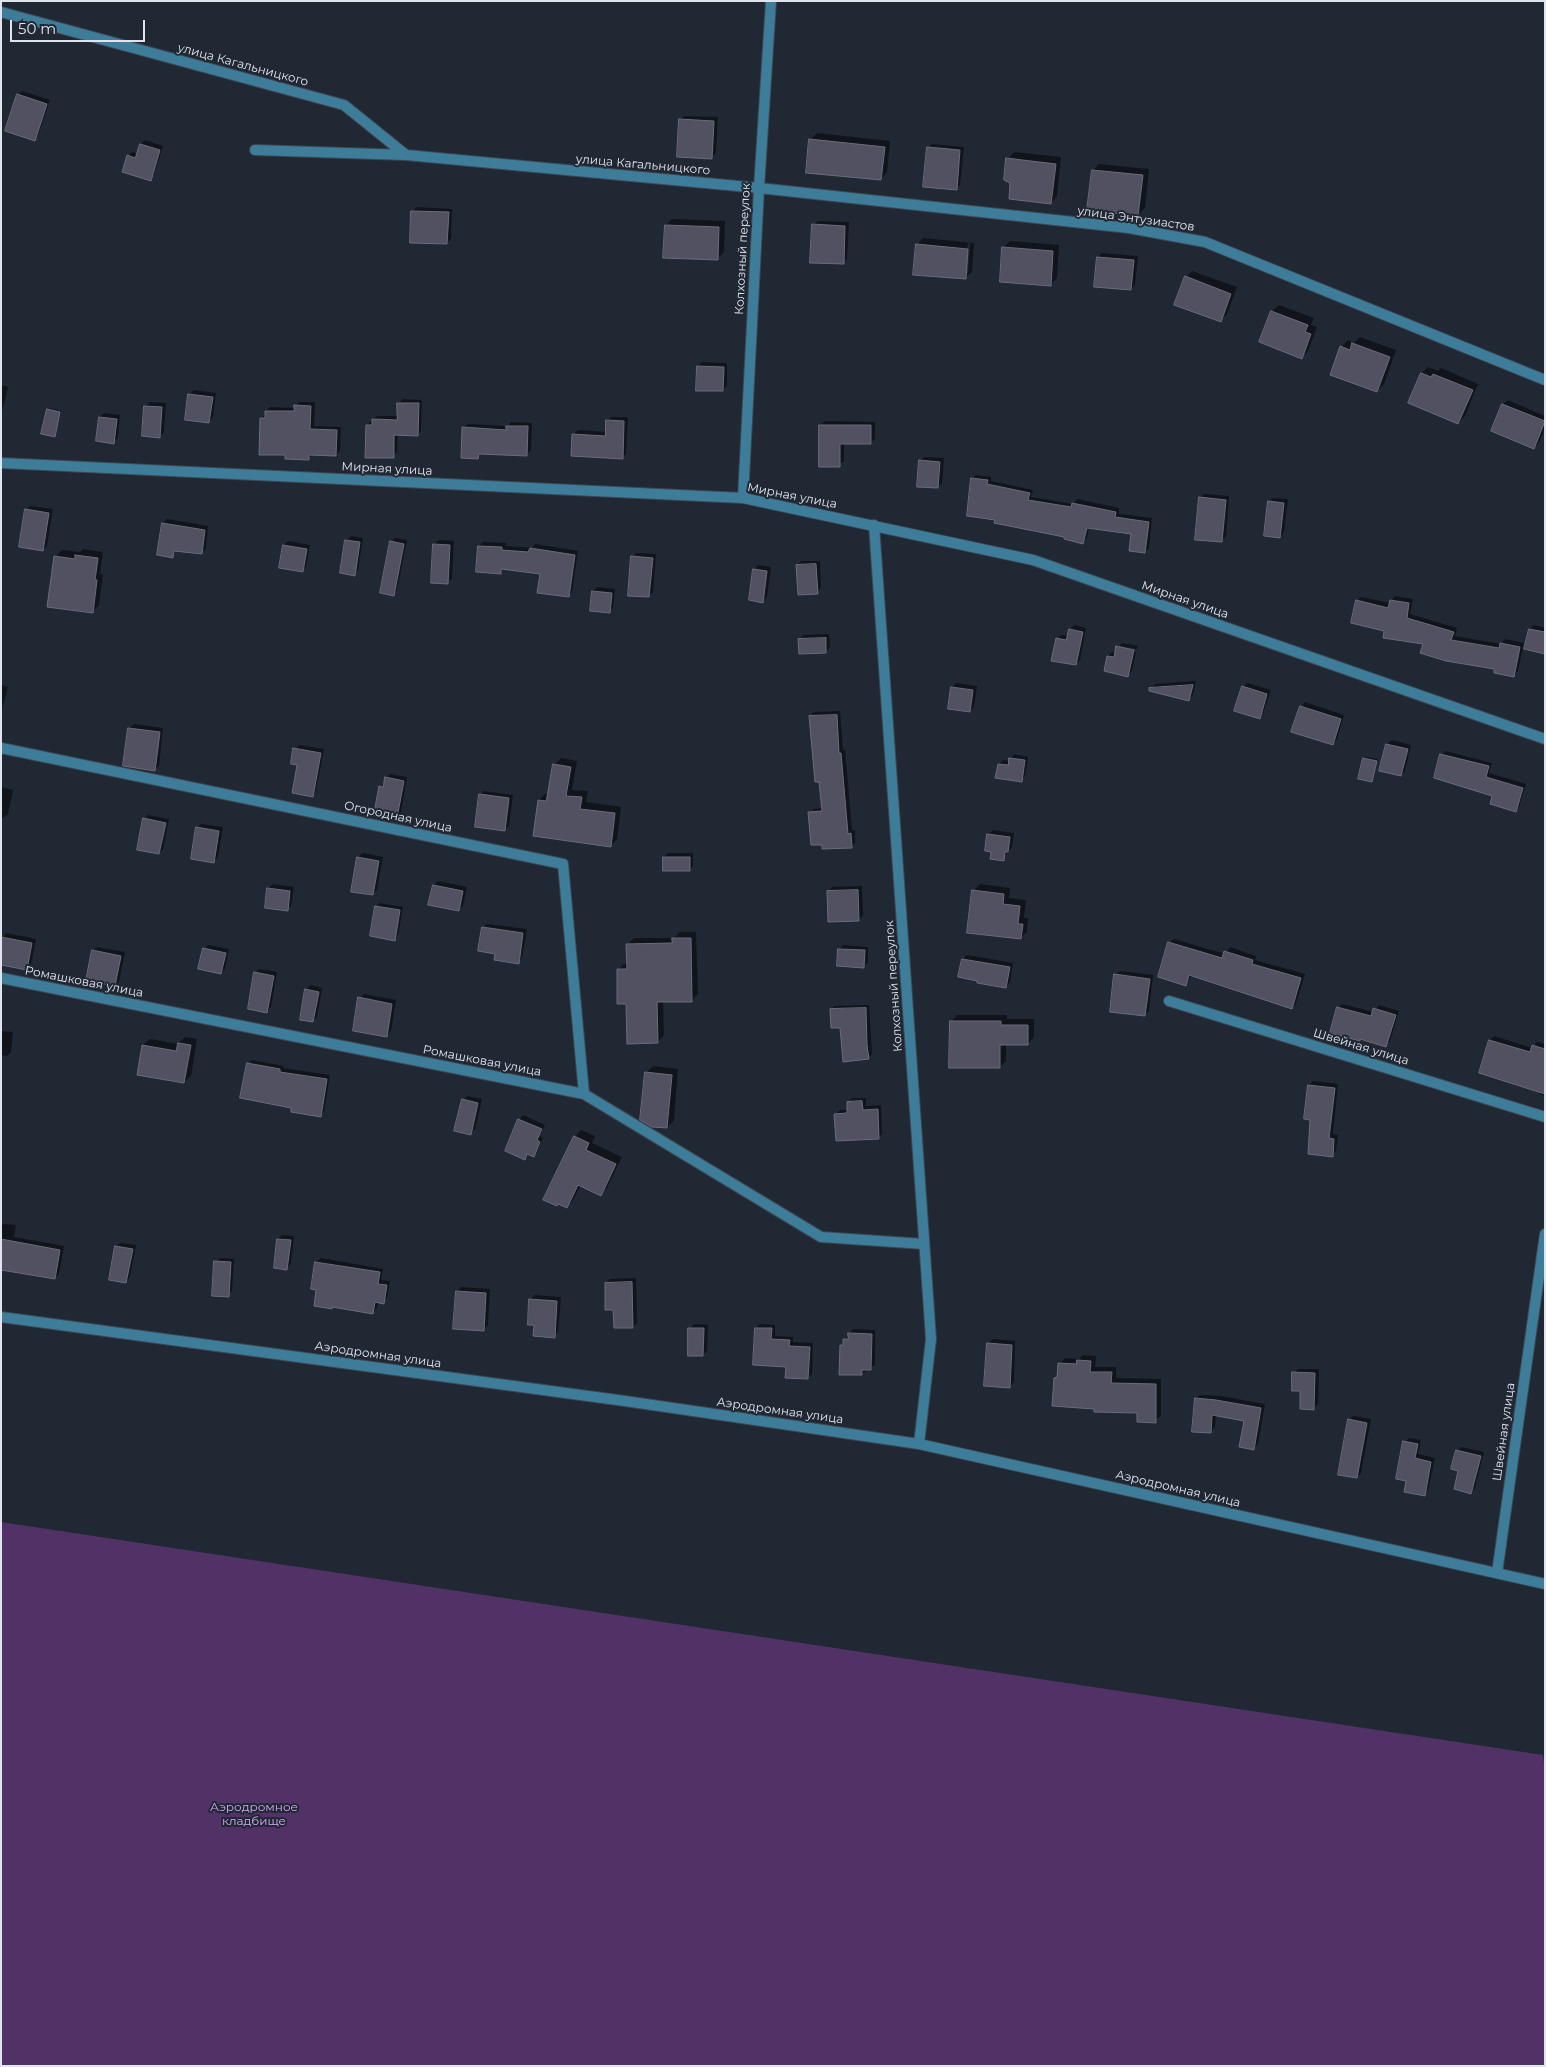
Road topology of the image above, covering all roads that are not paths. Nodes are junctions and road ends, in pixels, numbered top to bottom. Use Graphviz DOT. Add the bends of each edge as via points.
graph roads {
  1 [pos="771,1"];
  2 [pos="1,12"];
  3 [pos="255,150"];
  4 [pos="406,155"];
  5 [pos="758,188"];
  6 [pos="1545,380"];
  7 [pos="1,463"];
  8 [pos="743,498"];
  9 [pos="874,525"];
  10 [pos="1545,739"];
  11 [pos="1,748"];
  12 [pos="1,978"];
  13 [pos="1169,1001"];
  14 [pos="584,1094"];
  15 [pos="1545,1118"];
  16 [pos="1545,1234"];
  17 [pos="924,1244"];
  18 [pos="1,1317"];
  19 [pos="919,1444"];
  20 [pos="1496,1573"];
  21 [pos="1545,1584"];
  1 -- 5 [label="street, Колхозный переулок"];
  2 -- 4 [label="street, улица Кагальницкого" via="344,106"];
  3 -- 4 [label="street, улица Кагальницкого"];
  4 -- 5 [label="street, улица Кагальницкого"];
  5 -- 6 [label="street, улица Энтузиастов" via="1129,228 1204,242"];
  5 -- 8 [label="street, Колхозный переулок"];
  7 -- 8 [label="street, Мирная улица"];
  8 -- 9 [label="street, Мирная улица"];
  9 -- 10 [label="street, Мирная улица" via="1032,560"];
  9 -- 17 [label="street, Колхозный переулок"];
  11 -- 14 [label="street, Огородная улица" via="563,864"];
  12 -- 14 [label="street, Ромашковая улица"];
  13 -- 15 [label="street, Швейная улица"];
  14 -- 17 [label="street, Ромашковая улица" via="821,1237"];
  16 -- 20 [label="street, Швейная улица"];
  17 -- 19 [label="street, Колхозный переулок" via="931,1339"];
  18 -- 19 [label="street, Аэродромная улица"];
  19 -- 20 [label="street, Аэродромная улица"];
  20 -- 21 [label="street, Аэродромная улица"];
}
